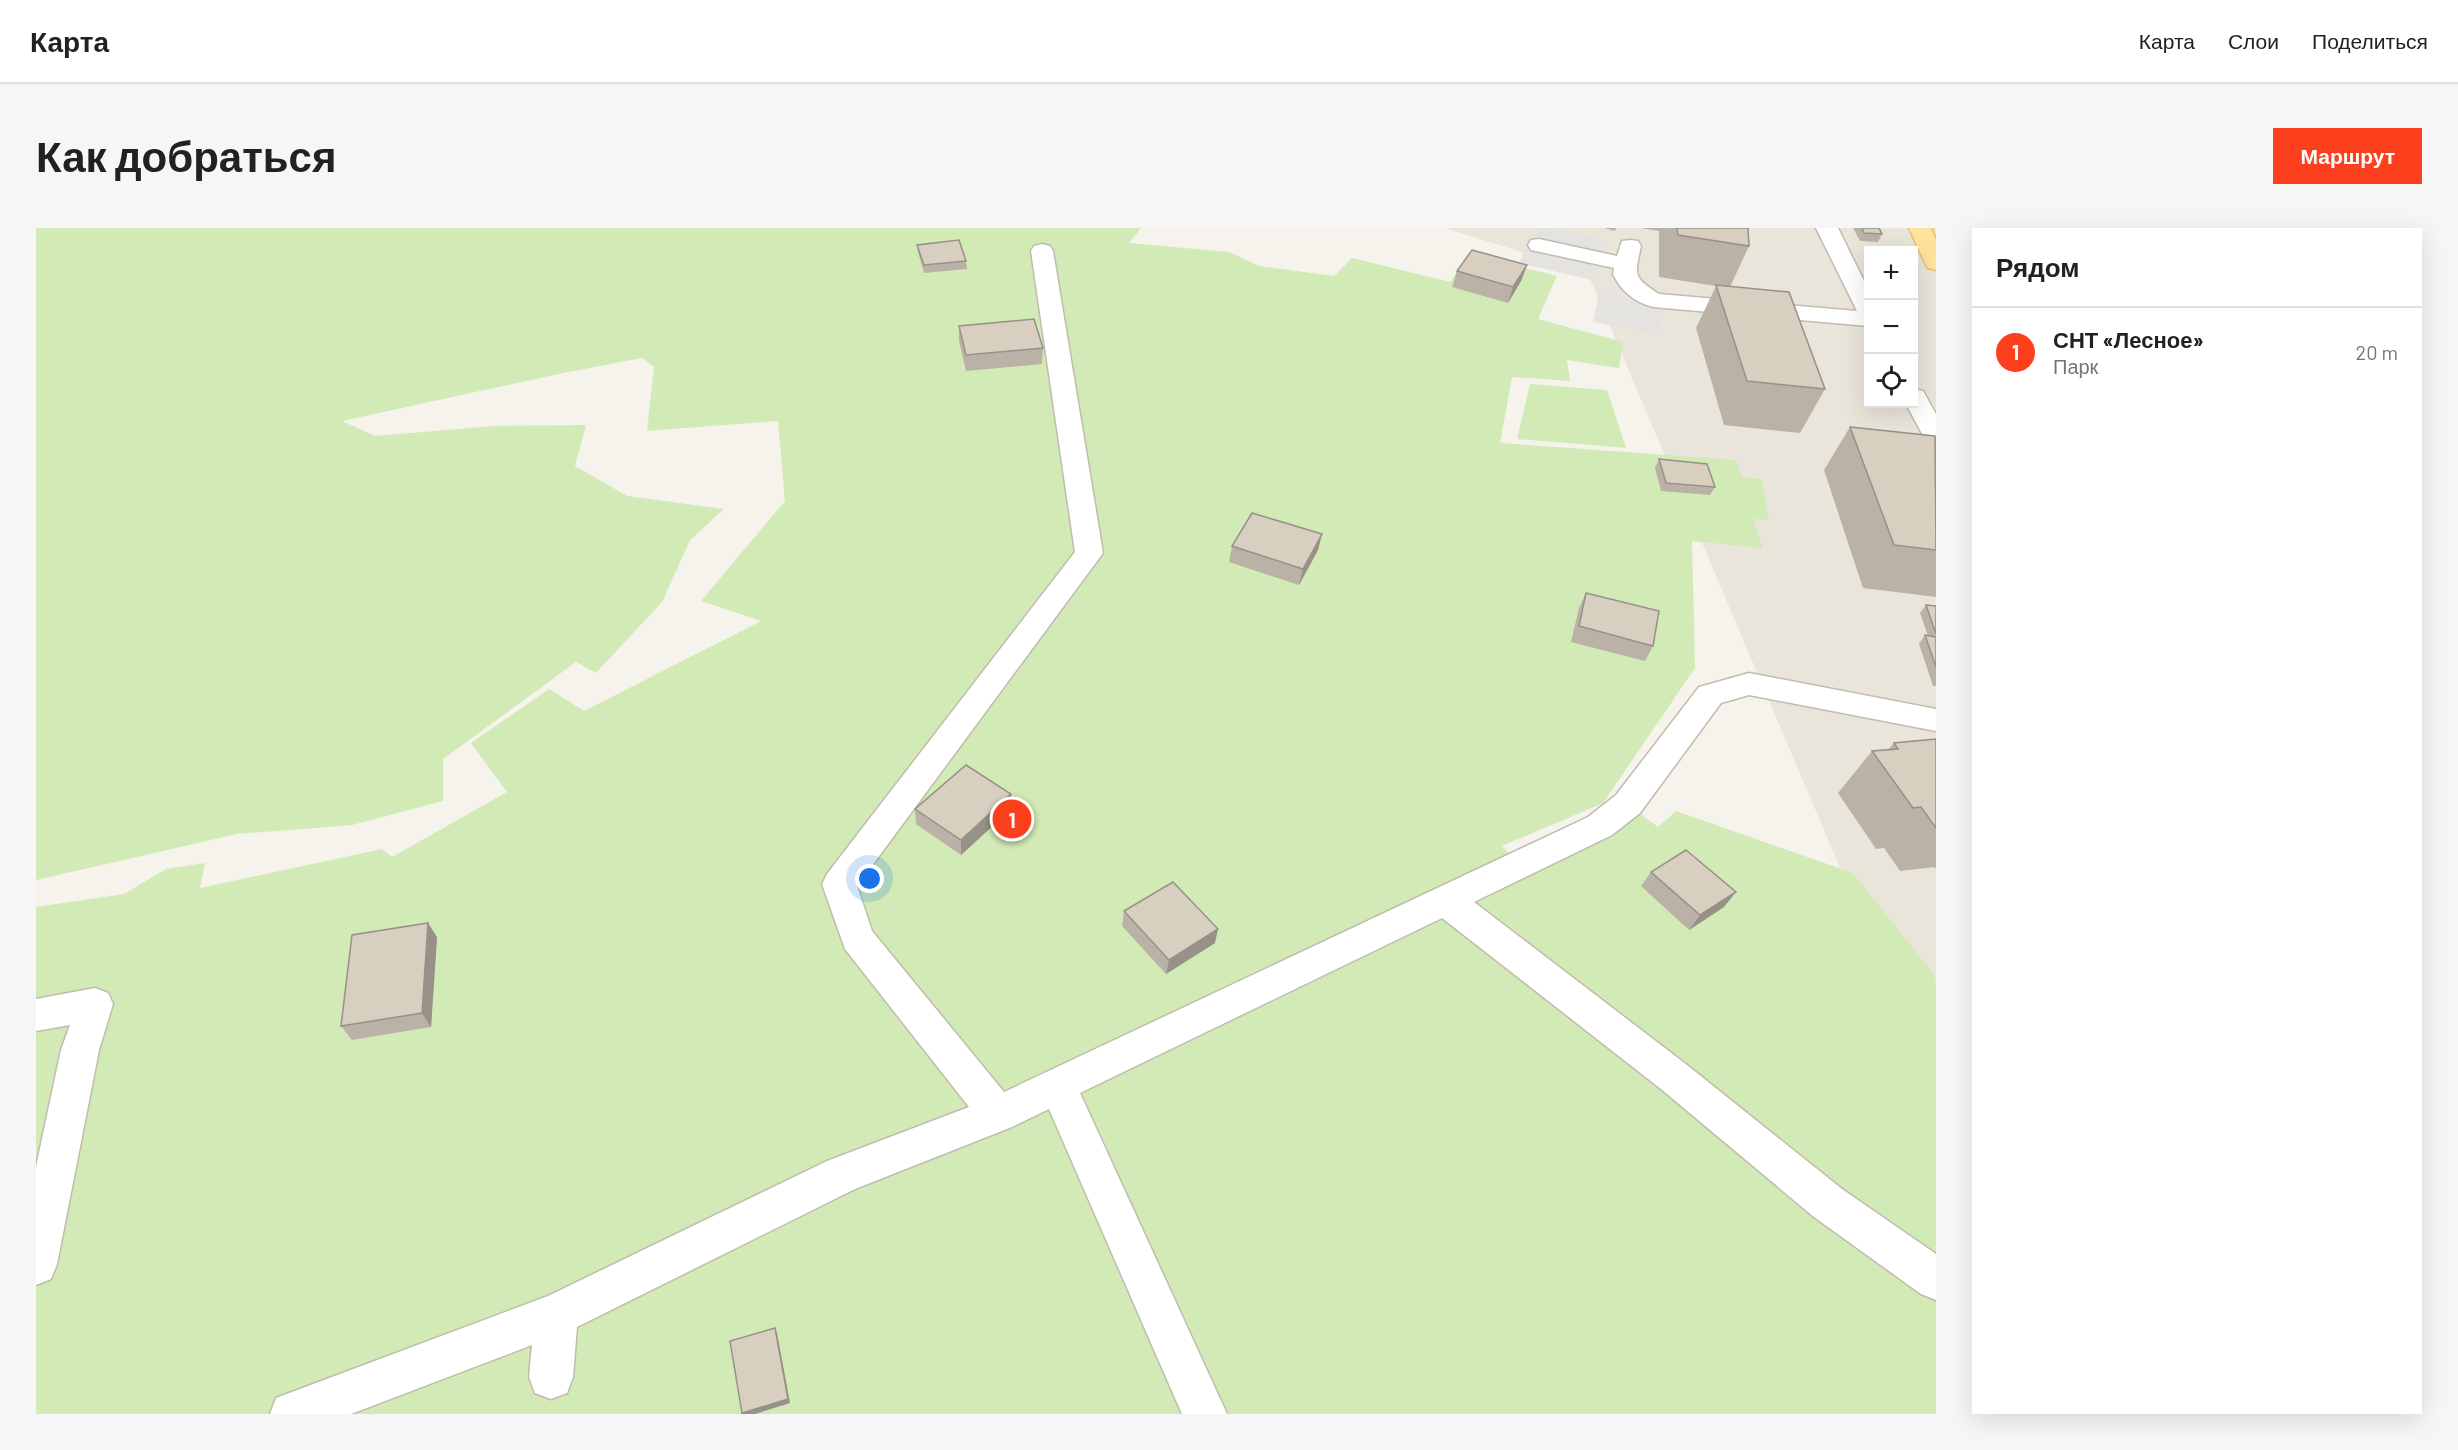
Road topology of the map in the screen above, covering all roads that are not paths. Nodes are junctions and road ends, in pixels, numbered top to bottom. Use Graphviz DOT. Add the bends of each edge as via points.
graph roads {
  1 [pos="1827,228"];
  2 [pos="1920,228"];
  3 [pos="1539,245"];
  4 [pos="1042,251"];
  5 [pos="1936,263"];
  6 [pos="1864,301"];
  7 [pos="1864,319"];
  8 [pos="1918,404"];
  9 [pos="1936,438"];
  10 [pos="1936,720"];
  11 [pos="1445,900"];
  12 [pos="36,1015"];
  13 [pos="1057,1084"];
  14 [pos="998,1114"];
  15 [pos="36,1263"];
  16 [pos="1936,1279"];
  17 [pos="557,1314"];
  18 [pos="551,1377"];
  19 [pos="292,1414"];
  20 [pos="1205,1414"];
  1 -- 6 [label="lane"];
  2 -- 5 [label="main road"];
  3 -- 7 [label="lane" via="1628,255 1624,274 1641,305 1662,302"];
  4 -- 14 [label="lane" via="1089,553 839,884 858,938"];
  8 -- 9 [label="lane"];
  10 -- 11 [label="lane" via="1749,684 1710,695 1628,804 1600,826"];
  11 -- 13 [label="lane"];
  11 -- 16 [label="lane" via="1674,1077 1828,1203"];
  12 -- 15 [label="lane" via="95,1004 80,1050"];
  13 -- 14 [label="lane"];
  13 -- 20 [label="lane"];
  14 -- 17 [label="lane" via="841,1175"];
  17 -- 18 [label="lane"];
  17 -- 19 [label="lane"];
}
